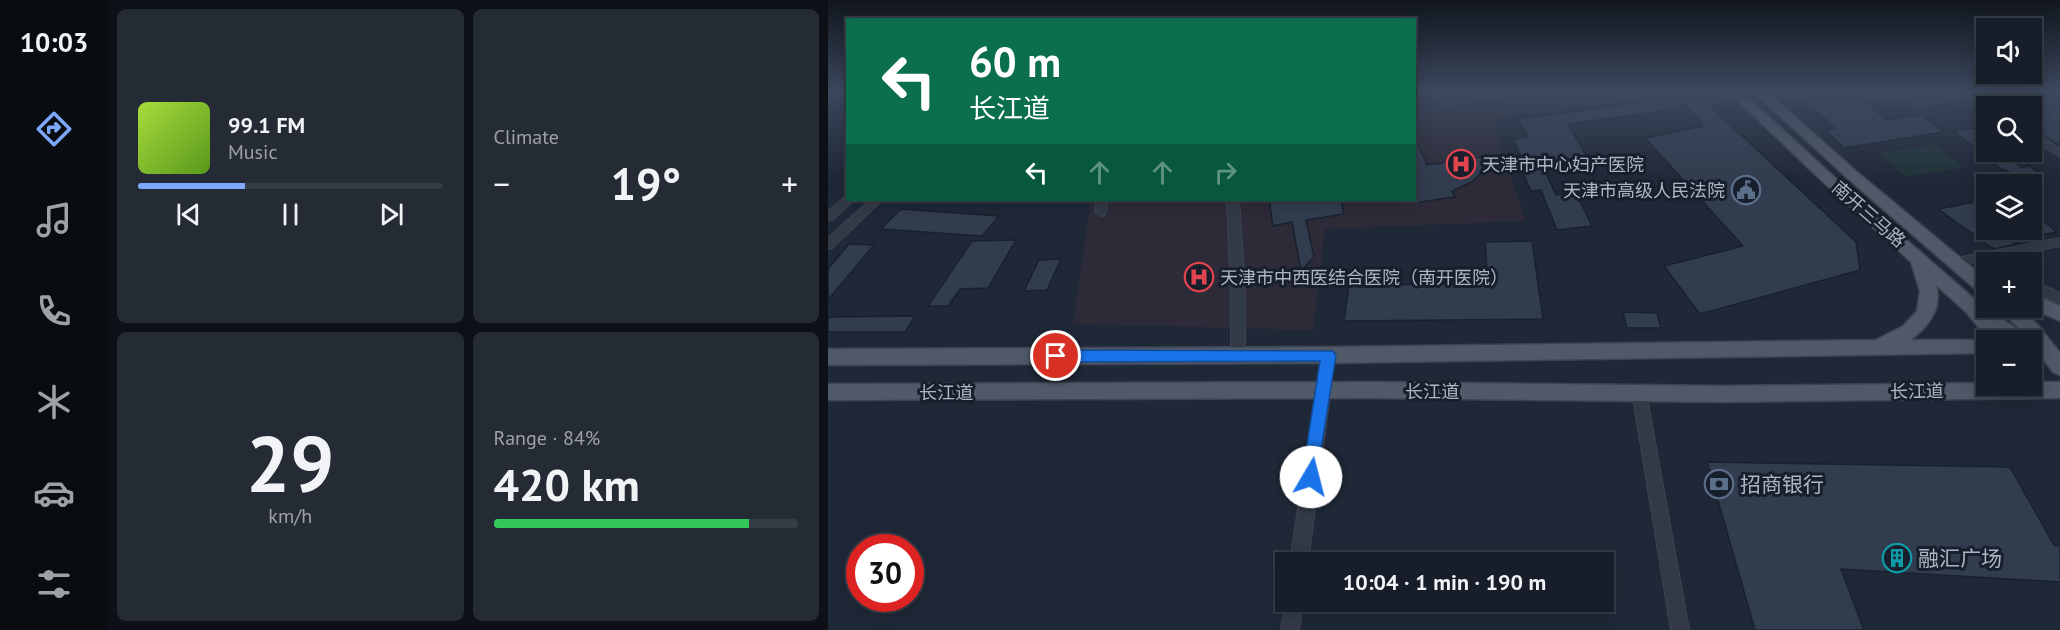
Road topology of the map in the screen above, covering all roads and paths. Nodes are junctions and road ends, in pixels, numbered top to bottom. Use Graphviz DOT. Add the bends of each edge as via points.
graph roads {
  1 [pos="1765,120"];
  2 [pos="1793,120"];
  3 [pos="2042,141"];
  4 [pos="2060,154"];
  5 [pos="846,201"];
  6 [pos="875,201"];
  7 [pos="1233,201"];
  8 [pos="828,217"];
  9 [pos="2060,242"];
  10 [pos="828,245"];
  11 [pos="1905,245"];
  12 [pos="1942,251"];
  13 [pos="2022,252"];
  14 [pos="1976,260"];
  15 [pos="1957,261"];
  16 [pos="1976,271"];
  17 [pos="1976,280"];
  18 [pos="2042,291"];
  19 [pos="2060,298"];
  20 [pos="1968,303"];
  21 [pos="2042,305"];
  22 [pos="2060,314"];
  23 [pos="2018,318"];
  24 [pos="1991,330"];
  25 [pos="2005,330"];
  26 [pos="1976,346"];
  27 [pos="1876,347"];
  28 [pos="2043,352"];
  29 [pos="1328,355"];
  30 [pos="1238,356"];
  31 [pos="828,357"];
  32 [pos="2042,388"];
  33 [pos="2060,390"];
  34 [pos="1322,391"];
  35 [pos="1976,391"];
  36 [pos="828,392"];
  37 [pos="1639,392"];
  38 [pos="1300,552"];
  39 [pos="1293,612"];
  40 [pos="1290,630"];
  41 [pos="1680,630"];
  1 -- 11 [label="main road, 南开三马路"];
  2 -- 12 [label="main road, 南开三马路"];
  3 -- 4 [label="street"];
  5 -- 8 [label="street"];
  6 -- 10 [label="street"];
  7 -- 30 [label="street"];
  9 -- 13 [label="street"];
  11 -- 20 [label="main road, 南开三马路"];
  11 -- 27 [label="main road" via="1929,283 1930,301 1921,319 1905,335"];
  12 -- 15 [label="main road"];
  12 -- 17 [label="main road, 南开三马路"];
  14 -- 15 [label="street"];
  15 -- 16 [label="main road"];
  18 -- 19 [label="street"];
  20 -- 24 [label="main road, 南开三马路"];
  20 -- 25 [label="main road"];
  21 -- 22 [label="main road"];
  23 -- 28 [label="main road" via="2031,329"];
  26 -- 27 [label="main road, 长江道"];
  27 -- 29 [label="main road, 长江道"];
  29 -- 30 [label="main road, 长江道"];
  29 -- 34 [label="street"];
  30 -- 31 [label="main road, 长江道"];
  32 -- 33 [label="main road, 长江道"];
  34 -- 36 [label="main road, 长江道"];
  34 -- 37 [label="main road, 长江道"];
  34 -- 38 [label="street"];
  35 -- 37 [label="main road, 长江道"];
  37 -- 41 [label="street"];
  39 -- 40 [label="street"];
}
